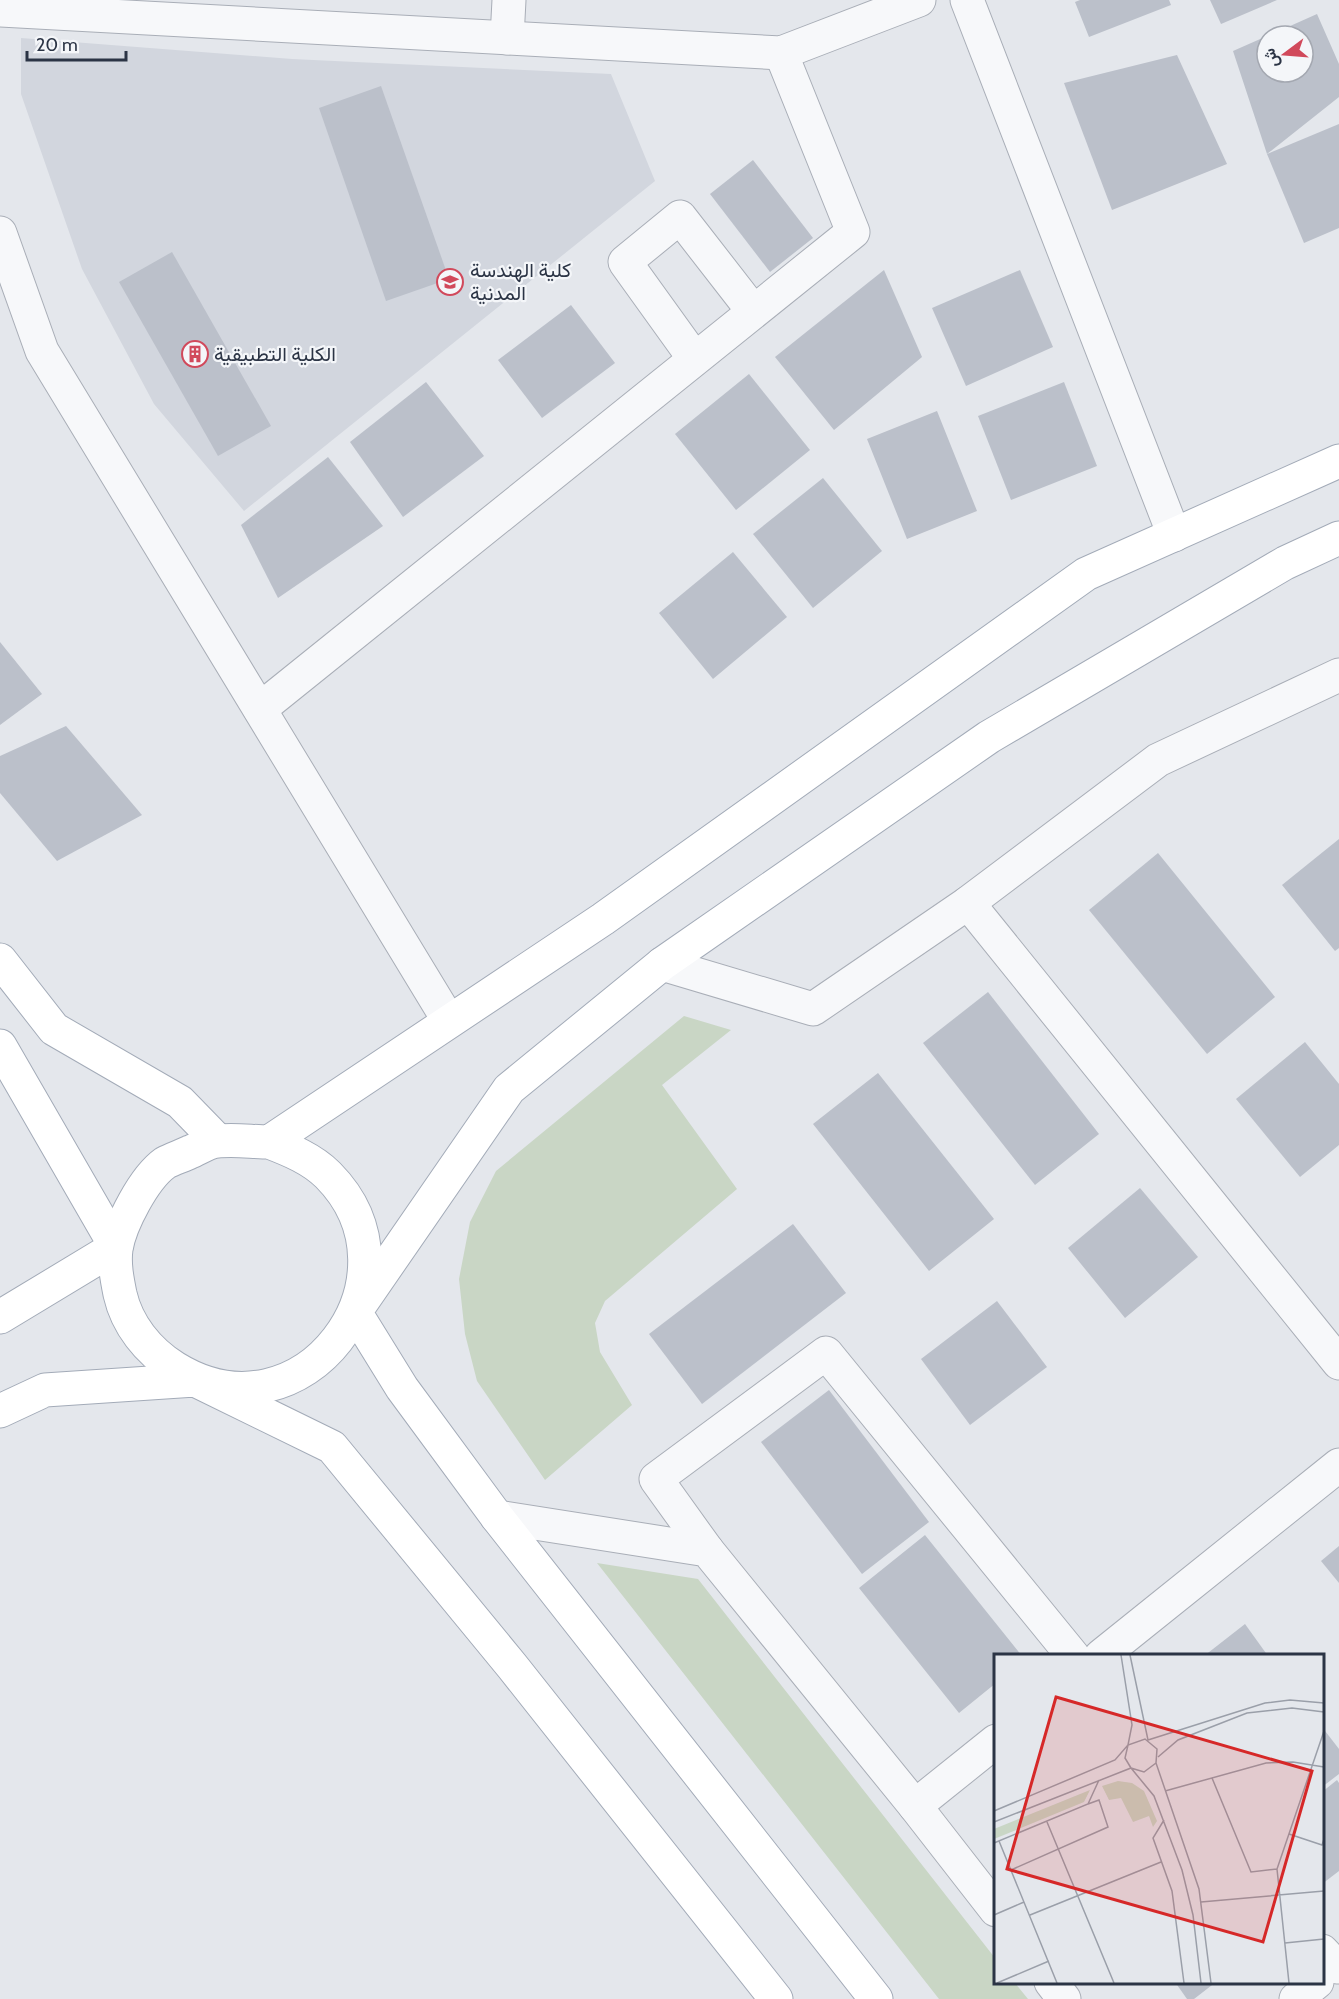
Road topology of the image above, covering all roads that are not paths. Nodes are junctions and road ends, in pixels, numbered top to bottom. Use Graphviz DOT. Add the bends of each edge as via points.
graph roads {
  1 [pos="509,0"];
  2 [pos="919,0"];
  3 [pos="967,0"];
  4 [pos="0,10"];
  5 [pos="507,38"];
  6 [pos="782,53"];
  7 [pos="0,233"];
  8 [pos="753,311"];
  9 [pos="694,358"];
  10 [pos="1339,461"];
  11 [pos="1174,535"];
  12 [pos="1339,538"];
  13 [pos="1339,675"];
  14 [pos="260,709"];
  15 [pos="968,903"];
  16 [pos="0,960"];
  17 [pos="662,964"];
  18 [pos="449,1021"];
  19 [pos="0,1046"];
  20 [pos="217,1140"];
  21 [pos="269,1142"];
  22 [pos="116,1247"];
  23 [pos="355,1312"];
  24 [pos="0,1317"];
  25 [pos="1339,1363"];
  26 [pos="195,1380"];
  27 [pos="0,1411"];
  28 [pos="1339,1465"];
  29 [pos="497,1517"];
  30 [pos="707,1550"];
  31 [pos="1071,1654"];
  32 [pos="1103,1654"];
  33 [pos="994,1743"];
  34 [pos="915,1806"];
  35 [pos="994,1907"];
  36 [pos="1052,1984"];
  37 [pos="1312,1984"];
  38 [pos="776,1999"];
  39 [pos="876,1999"];
  40 [pos="1064,1999"];
  41 [pos="1296,1999"];
  1 -- 5 [label="street"];
  2 -- 6 [label="street"];
  3 -- 11 [label="street"];
  4 -- 5 [label="street"];
  5 -- 6 [label="street"];
  6 -- 8 [label="street" via="853,232"];
  7 -- 14 [label="street" via="42,351"];
  8 -- 9 [label="street"];
  8 -- 9 [label="street" via="680,217 625,262"];
  9 -- 14 [label="street"];
  10 -- 11 [label="main road"];
  11 -- 18 [label="main road" via="1086,574 603,919"];
  12 -- 17 [label="main road" via="1285,563 989,737"];
  13 -- 15 [label="street" via="1158,760"];
  14 -- 18 [label="street"];
  15 -- 17 [label="street" via="813,1009"];
  15 -- 25 [label="street"];
  16 -- 20 [label="main road" via="54,1029 180,1102"];
  17 -- 23 [label="main road" via="509,1089"];
  18 -- 21 [label="main road"];
  19 -- 22 [label="main road"];
  20 -- 21 [label="main road"];
  20 -- 22 [label="main road" via="165,1163 138,1191"];
  21 -- 23 [label="main road" via="298,1153 328,1175 353,1212 364,1252 364,1277"];
  22 -- 24 [label="main road"];
  22 -- 26 [label="main road" via="116,1273 133,1327 157,1356"];
  23 -- 26 [label="main road" via="324,1356 295,1376 263,1387 235,1389"];
  23 -- 29 [label="main road" via="402,1388"];
  26 -- 27 [label="main road" via="45,1390"];
  26 -- 38 [label="main road" via="332,1447"];
  28 -- 32 [label="street"];
  29 -- 30 [label="street"];
  29 -- 39 [label="main road"];
  30 -- 31 [label="street" via="656,1479 826,1353"];
  30 -- 34 [label="street"];
  33 -- 34 [label="street"];
  34 -- 35 [label="street"];
  36 -- 40 [label="street"];
  37 -- 41 [label="street"];
}
